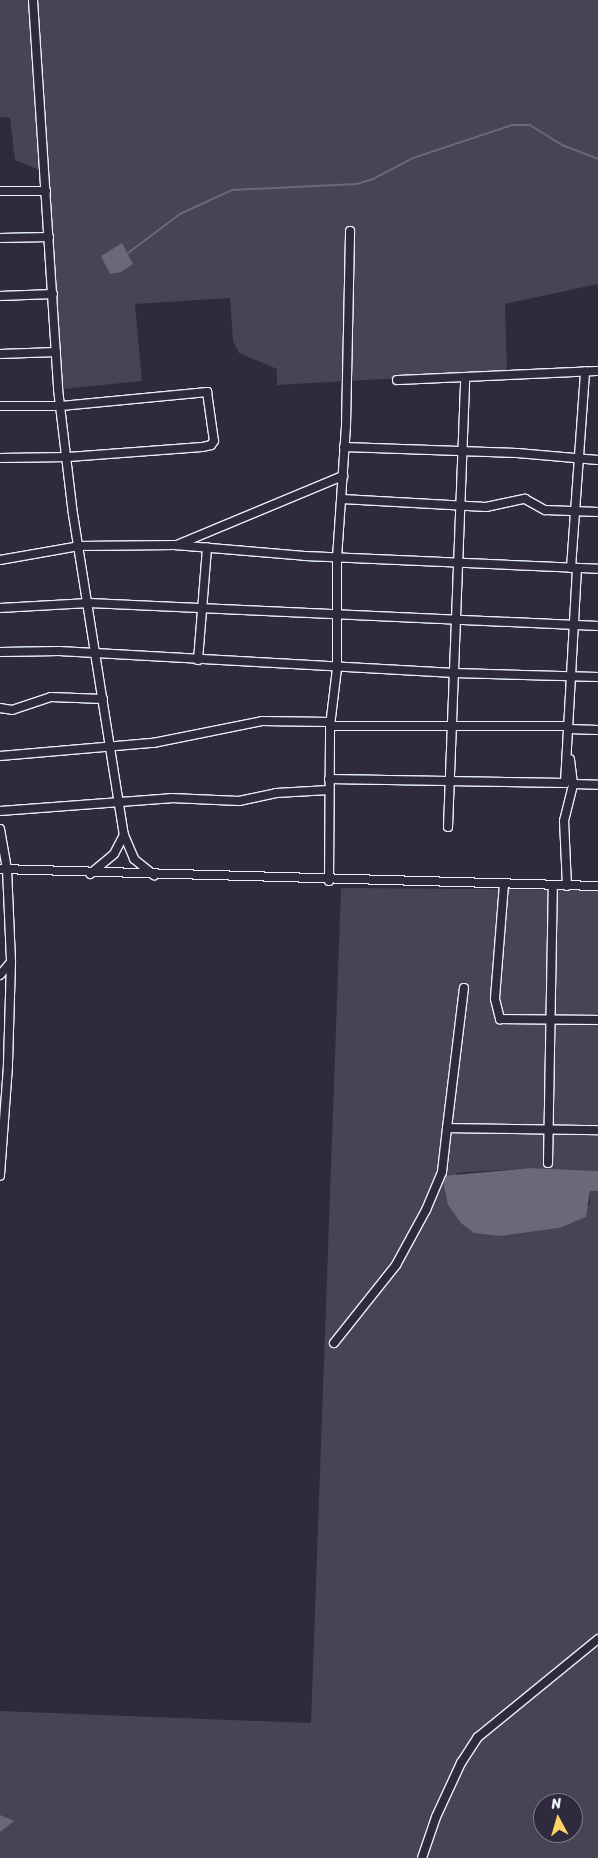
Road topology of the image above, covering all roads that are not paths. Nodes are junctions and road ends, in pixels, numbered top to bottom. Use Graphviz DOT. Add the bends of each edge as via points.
graph roads {
  1 [pos="33,0"];
  2 [pos="0,191"];
  3 [pos="46,191"];
  4 [pos="350,231"];
  5 [pos="49,237"];
  6 [pos="0,238"];
  7 [pos="53,294"];
  8 [pos="0,296"];
  9 [pos="56,352"];
  10 [pos="0,354"];
  11 [pos="585,371"];
  12 [pos="598,371"];
  13 [pos="465,377"];
  14 [pos="397,380"];
  15 [pos="0,406"];
  16 [pos="61,406"];
  17 [pos="344,447"];
  18 [pos="464,452"];
  19 [pos="68,457"];
  20 [pos="0,458"];
  21 [pos="578,459"];
  22 [pos="598,460"];
  23 [pos="343,476"];
  24 [pos="342,499"];
  25 [pos="461,505"];
  26 [pos="574,510"];
  27 [pos="598,512"];
  28 [pos="175,545"];
  29 [pos="79,546"];
  30 [pos="207,547"];
  31 [pos="337,558"];
  32 [pos="0,560"];
  33 [pos="459,564"];
  34 [pos="574,568"];
  35 [pos="598,570"];
  36 [pos="89,603"];
  37 [pos="201,607"];
  38 [pos="0,608"];
  39 [pos="337,614"];
  40 [pos="456,620"];
  41 [pos="574,624"];
  42 [pos="598,626"];
  43 [pos="0,652"];
  44 [pos="96,654"];
  45 [pos="198,660"];
  46 [pos="337,668"];
  47 [pos="454,673"];
  48 [pos="571,676"];
  49 [pos="598,677"];
  50 [pos="103,699"];
  51 [pos="0,708"];
  52 [pos="330,724"];
  53 [pos="451,727"];
  54 [pos="565,728"];
  55 [pos="598,730"];
  56 [pos="113,748"];
  57 [pos="0,756"];
  58 [pos="329,779"];
  59 [pos="449,781"];
  60 [pos="573,784"];
  61 [pos="598,785"];
  62 [pos="329,790"];
  63 [pos="121,801"];
  64 [pos="0,810"];
  65 [pos="448,827"];
  66 [pos="0,829"];
  67 [pos="124,834"];
  68 [pos="3,869"];
  69 [pos="90,874"];
  70 [pos="154,875"];
  71 [pos="329,880"];
  72 [pos="504,884"];
  73 [pos="553,886"];
  74 [pos="566,886"];
  75 [pos="598,886"];
  76 [pos="4,926"];
  77 [pos="11,962"];
  78 [pos="0,975"];
  79 [pos="464,988"];
  80 [pos="551,1020"];
  81 [pos="598,1020"];
  82 [pos="2,1096"];
  83 [pos="447,1128"];
  84 [pos="550,1130"];
  85 [pos="598,1130"];
  86 [pos="1,1131"];
  87 [pos="548,1163"];
  88 [pos="0,1176"];
  89 [pos="334,1344"];
  90 [pos="598,1638"];
  91 [pos="422,1858"];
  1 -- 3 [label="street"];
  2 -- 3 [label="street"];
  3 -- 5 [label="street"];
  4 -- 17 [label="street"];
  5 -- 6 [label="street"];
  5 -- 7 [label="street"];
  7 -- 8 [label="street"];
  7 -- 9 [label="street"];
  9 -- 10 [label="street"];
  9 -- 16 [label="street"];
  11 -- 12 [label="street"];
  11 -- 13 [label="street"];
  11 -- 21 [label="street"];
  13 -- 14 [label="street"];
  13 -- 18 [label="street"];
  15 -- 16 [label="street"];
  16 -- 19 [label="street"];
  16 -- 19 [label="street" via="207,392 214,432 211,445 202,447"];
  17 -- 18 [label="street"];
  17 -- 23 [label="street"];
  18 -- 21 [label="street"];
  18 -- 25 [label="street"];
  19 -- 20 [label="street"];
  19 -- 29 [label="street"];
  21 -- 22 [label="street"];
  21 -- 26 [label="street"];
  23 -- 24 [label="street"];
  23 -- 28 [label="street"];
  24 -- 25 [label="street"];
  24 -- 31 [label="street"];
  25 -- 26 [label="street" via="502,505 525,499 546,510"];
  25 -- 33 [label="street"];
  26 -- 27 [label="street"];
  26 -- 34 [label="street"];
  28 -- 29 [label="street"];
  28 -- 30 [label="street"];
  29 -- 32 [label="street"];
  29 -- 36 [label="street"];
  30 -- 31 [label="street"];
  30 -- 37 [label="street"];
  31 -- 33 [label="street"];
  31 -- 39 [label="street"];
  33 -- 34 [label="street"];
  33 -- 40 [label="street"];
  34 -- 35 [label="street"];
  34 -- 41 [label="street"];
  36 -- 37 [label="street"];
  36 -- 38 [label="street"];
  36 -- 44 [label="street"];
  37 -- 39 [label="street"];
  37 -- 45 [label="street"];
  39 -- 40 [label="street"];
  39 -- 46 [label="street"];
  40 -- 41 [label="street"];
  40 -- 47 [label="street"];
  41 -- 42 [label="street"];
  41 -- 48 [label="street"];
  43 -- 44 [label="street"];
  44 -- 45 [label="street"];
  44 -- 50 [label="street"];
  45 -- 46 [label="street"];
  46 -- 47 [label="street"];
  46 -- 52 [label="street"];
  47 -- 48 [label="street"];
  47 -- 53 [label="street"];
  48 -- 49 [label="street"];
  48 -- 54 [label="street" via="573,709"];
  48 -- 59 [label="street" via="565,783"];
  50 -- 51 [label="street" via="51,697 12,710"];
  50 -- 56 [label="street"];
  52 -- 53 [label="street"];
  52 -- 56 [label="street" via="253,722 199,735"];
  52 -- 58 [label="street"];
  53 -- 54 [label="street"];
  53 -- 59 [label="street"];
  54 -- 55 [label="street"];
  54 -- 60 [label="street"];
  56 -- 57 [label="street"];
  56 -- 63 [label="street"];
  58 -- 59 [label="street"];
  58 -- 62 [label="street"];
  59 -- 65 [label="street"];
  60 -- 61 [label="street"];
  60 -- 74 [label="street" via="564,822"];
  62 -- 63 [label="street" via="276,793 239,801"];
  62 -- 71 [label="street"];
  63 -- 64 [label="street"];
  63 -- 67 [label="street"];
  66 -- 68 [label="street"];
  67 -- 69 [label="street" via="114,854"];
  67 -- 70 [label="street" via="134,859"];
  68 -- 69 [label="street"];
  68 -- 76 [label="street"];
  69 -- 70 [label="street"];
  70 -- 71 [label="street"];
  71 -- 72 [label="street"];
  72 -- 73 [label="street"];
  72 -- 80 [label="street" via="495,999 500,1020"];
  73 -- 74 [label="street"];
  73 -- 80 [label="street"];
  74 -- 75 [label="street"];
  76 -- 77 [label="street"];
  77 -- 78 [label="street"];
  77 -- 82 [label="street"];
  79 -- 83 [label="street"];
  80 -- 81 [label="street"];
  80 -- 84 [label="street"];
  82 -- 86 [label="street"];
  83 -- 84 [label="street"];
  83 -- 89 [label="street" via="442,1172 426,1210 396,1264"];
  84 -- 85 [label="street"];
  84 -- 87 [label="street"];
  86 -- 88 [label="street"];
  90 -- 91 [label="street" via="478,1737 456,1772"];
}
